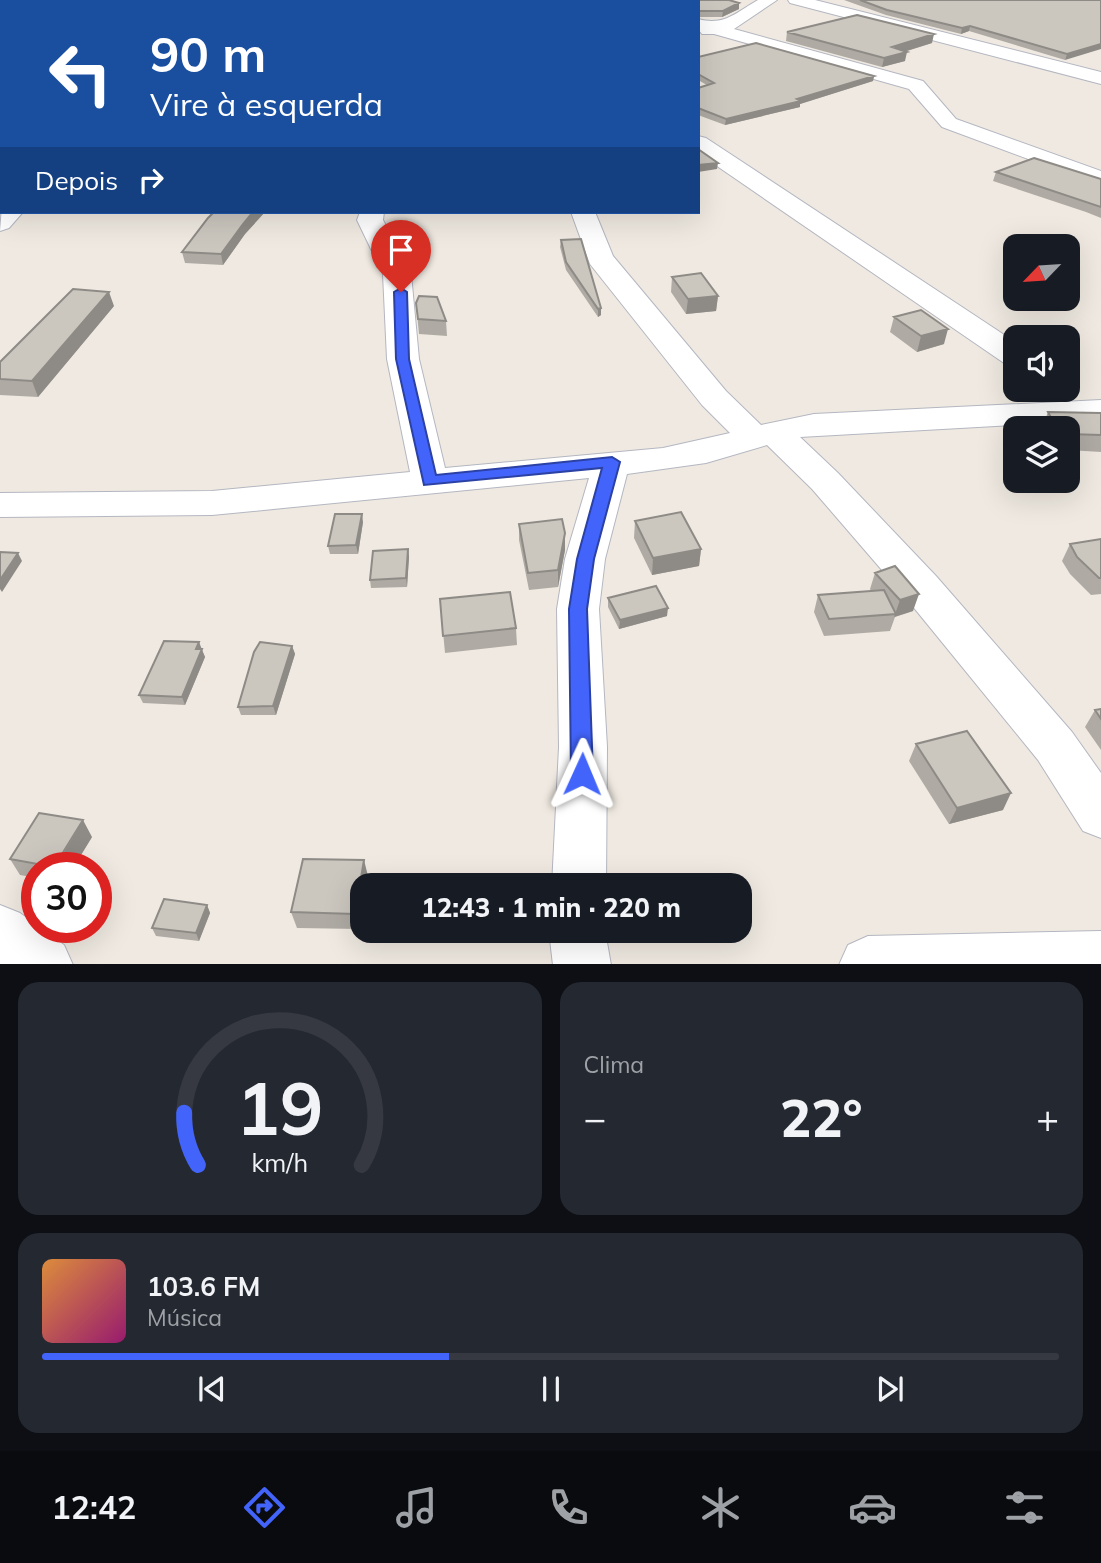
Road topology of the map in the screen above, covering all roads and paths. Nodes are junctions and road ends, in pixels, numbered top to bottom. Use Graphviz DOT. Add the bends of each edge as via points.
graph roads {
  1 [pos="769,0"];
  2 [pos="796,0"];
  3 [pos="700,24"];
  4 [pos="720,28"];
  5 [pos="700,31"];
  6 [pos="1101,78"];
  7 [pos="700,144"];
  8 [pos="1101,180"];
  9 [pos="372,214"];
  10 [pos="584,214"];
  11 [pos="1003,347"];
  12 [pos="1080,404"];
  13 [pos="764,435"];
  14 [pos="612,462"];
  15 [pos="430,481"];
  16 [pos="0,505"];
  17 [pos="1101,816"];
  18 [pos="579,873"];
  19 [pos="0,933"];
  20 [pos="579,943"];
  21 [pos="1101,960"];
  22 [pos="44,964"];
  23 [pos="582,964"];
  24 [pos="868,964"];
  1 -- 4 [label="street"];
  2 -- 6 [label="street"];
  3 -- 4 [label="street"];
  4 -- 5 [label="street"];
  4 -- 8 [label="street" via="916,85 949,123"];
  7 -- 11 [label="street" via="775,199 951,308"];
  9 -- 15 [label="street" via="370,220 397,274 403,359"];
  10 -- 13 [label="street" via="600,258 714,398"];
  12 -- 13 [label="street" via="933,420 814,424"];
  13 -- 14 [label="street" via="695,453"];
  13 -- 17 [label="street" via="825,481 920,587 1055,746"];
  14 -- 15 [label="street"];
  14 -- 18 [label="street" via="585,559 578,609 583,747"];
  15 -- 16 [label="street" via="212,503"];
  19 -- 22 [label="street"];
  20 -- 23 [label="street"];
  21 -- 24 [label="street"];
}
